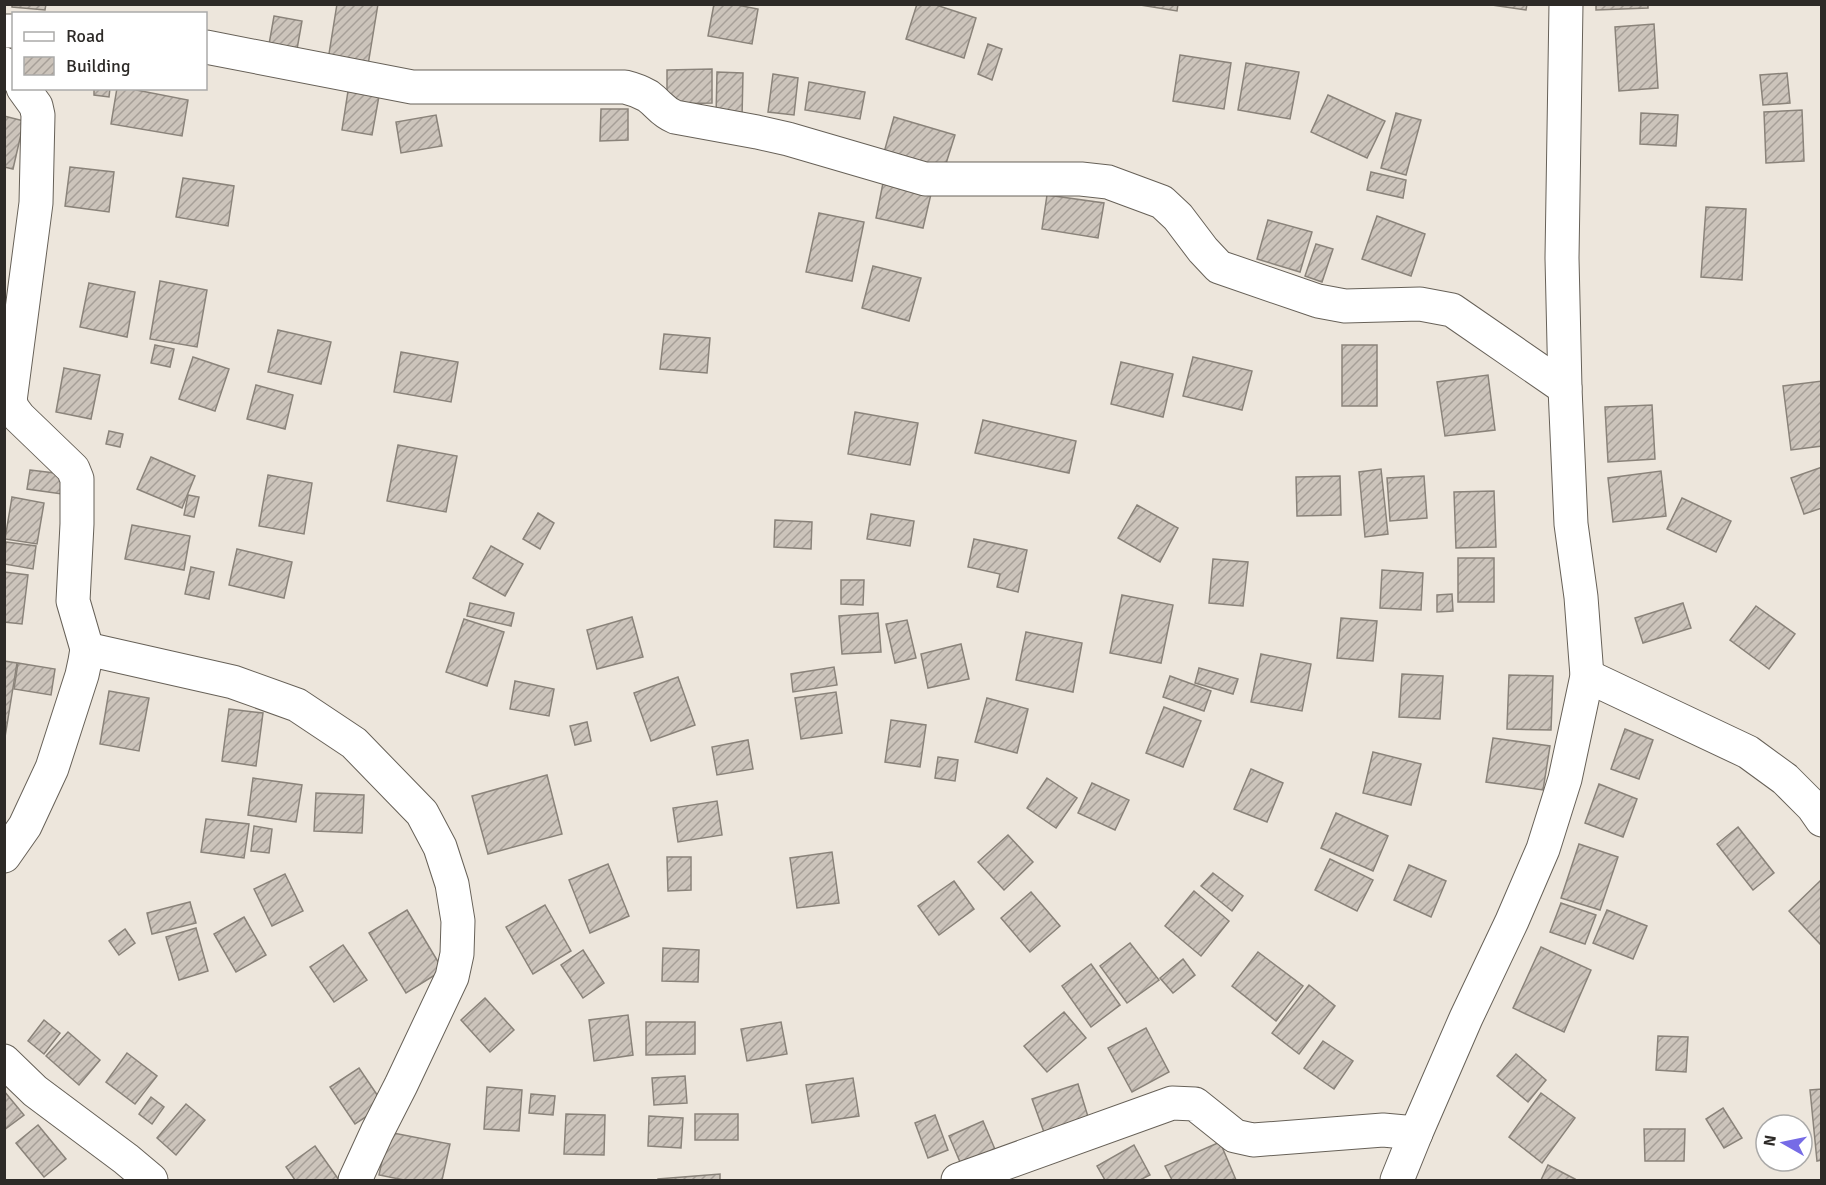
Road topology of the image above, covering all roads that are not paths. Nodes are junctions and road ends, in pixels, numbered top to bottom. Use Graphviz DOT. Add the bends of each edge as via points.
graph roads {
  1 [pos="1566,4"];
  2 [pos="207,47"];
  3 [pos="24,90"];
  4 [pos="1565,387"];
  5 [pos="87,649"];
  6 [pos="1587,676"];
  7 [pos="1819,811"];
  8 [pos="4,855"];
  9 [pos="4,1061"];
  10 [pos="1416,1133"];
  11 [pos="151,1180"];
  12 [pos="355,1180"];
  13 [pos="958,1180"];
  14 [pos="1397,1180"];
  1 -- 4 [label="street" via="1562,258"];
  2 -- 4 [label="street" via="412,87 625,87 645,94 663,112 675,117 788,139 925,179 1108,182 1162,202 1219,267 1318,301 1345,306 1420,304 1452,310"];
  3 -- 5 [label="street" via="38,115 36,202 10,401 18,417 74,469 77,537 73,601"];
  4 -- 6 [label="street" via="1571,524"];
  5 -- 8 [label="street" via="52,768 25,826"];
  5 -- 12 [label="street" via="233,682 297,705 354,743 422,813 440,847 458,921 452,978"];
  6 -- 7 [label="street" via="1748,752"];
  6 -- 10 [label="street" via="1565,779 1544,849"];
  9 -- 11 [label="street" via="35,1091"];
  10 -- 13 [label="street" via="1383,1130 1253,1140 1235,1136 1196,1104 1172,1103"];
  10 -- 14 [label="street"];
}
